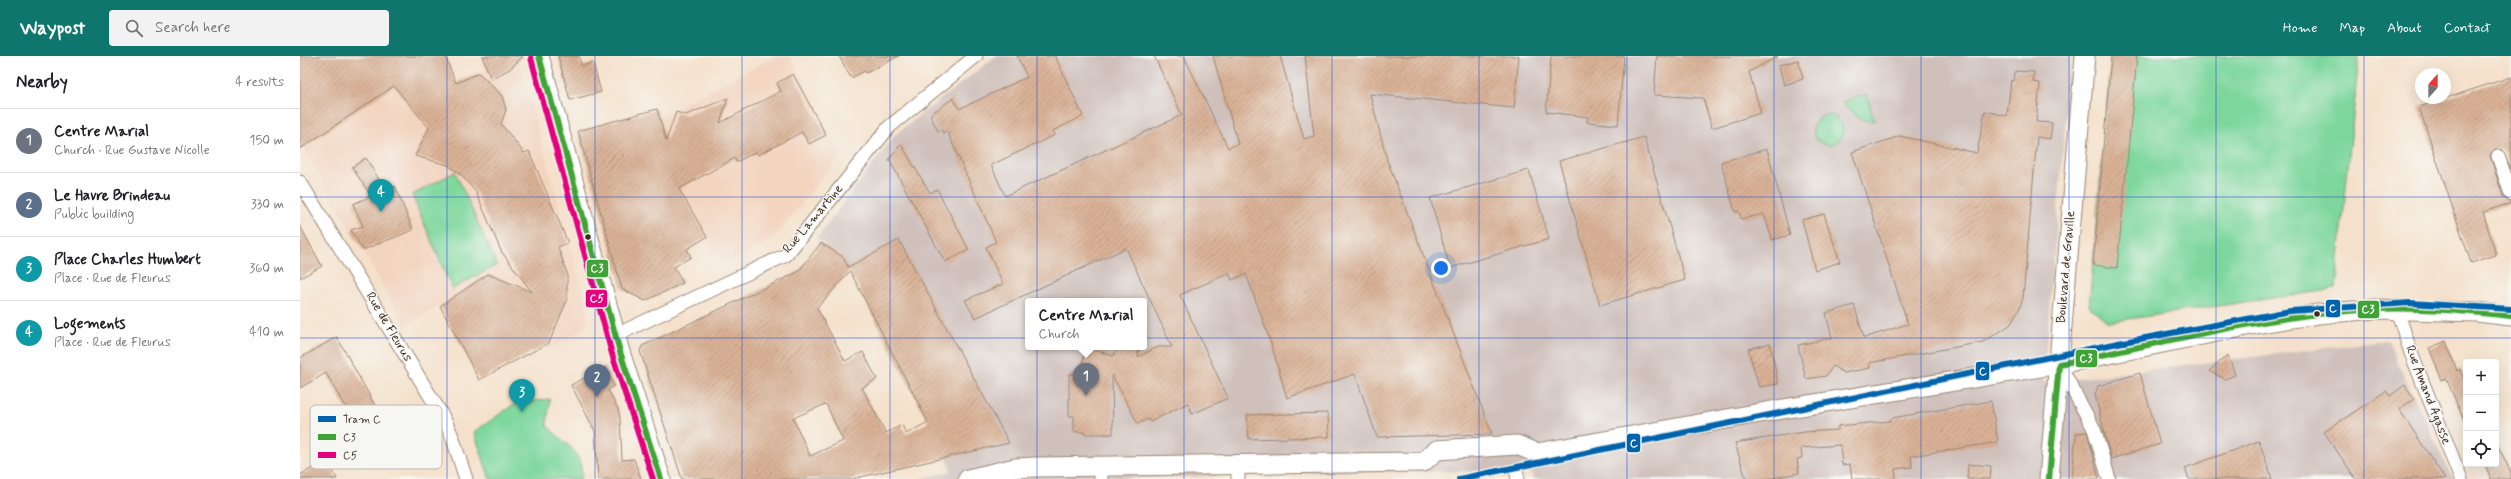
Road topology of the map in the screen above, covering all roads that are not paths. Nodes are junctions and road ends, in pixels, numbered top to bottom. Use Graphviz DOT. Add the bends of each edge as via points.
graph roads {
  1 [pos="539,56"];
  2 [pos="976,56"];
  3 [pos="2085,56"];
  4 [pos="2498,156"];
  5 [pos="300,182"];
  6 [pos="2511,194"];
  7 [pos="2397,310"];
  8 [pos="2511,316"];
  9 [pos="616,335"];
  10 [pos="2059,364"];
  11 [pos="436,405"];
  12 [pos="442,415"];
  13 [pos="1238,472"];
  14 [pos="1101,473"];
  15 [pos="466,479"];
  16 [pos="661,479"];
  17 [pos="968,479"];
  18 [pos="2049,479"];
  19 [pos="2109,479"];
  20 [pos="2461,479"];
  1 -- 9 [label="street"];
  2 -- 9 [label="street, Rue Lamartine" via="890,127 786,254"];
  3 -- 10 [label="street, Boulevard de Graville"];
  4 -- 6 [label="street"];
  5 -- 11 [label="street, Rue de Fleurus"];
  7 -- 8 [label="street" via="2477,312"];
  7 -- 10 [label="street" via="2340,312 2266,322"];
  7 -- 20 [label="street, Rue Amand Agasse" via="2411,353"];
  9 -- 16 [label="street"];
  10 -- 13 [label="street" via="1544,451 1517,445 1437,450 1423,462"];
  10 -- 18 [label="street, Boulevard de Graville"];
  10 -- 19 [label="street" via="2094,429"];
  12 -- 15 [label="street, Rue de Fleurus" via="452,436"];
  13 -- 14 [label="street"];
  14 -- 17 [label="street" via="1015,468"];
}
